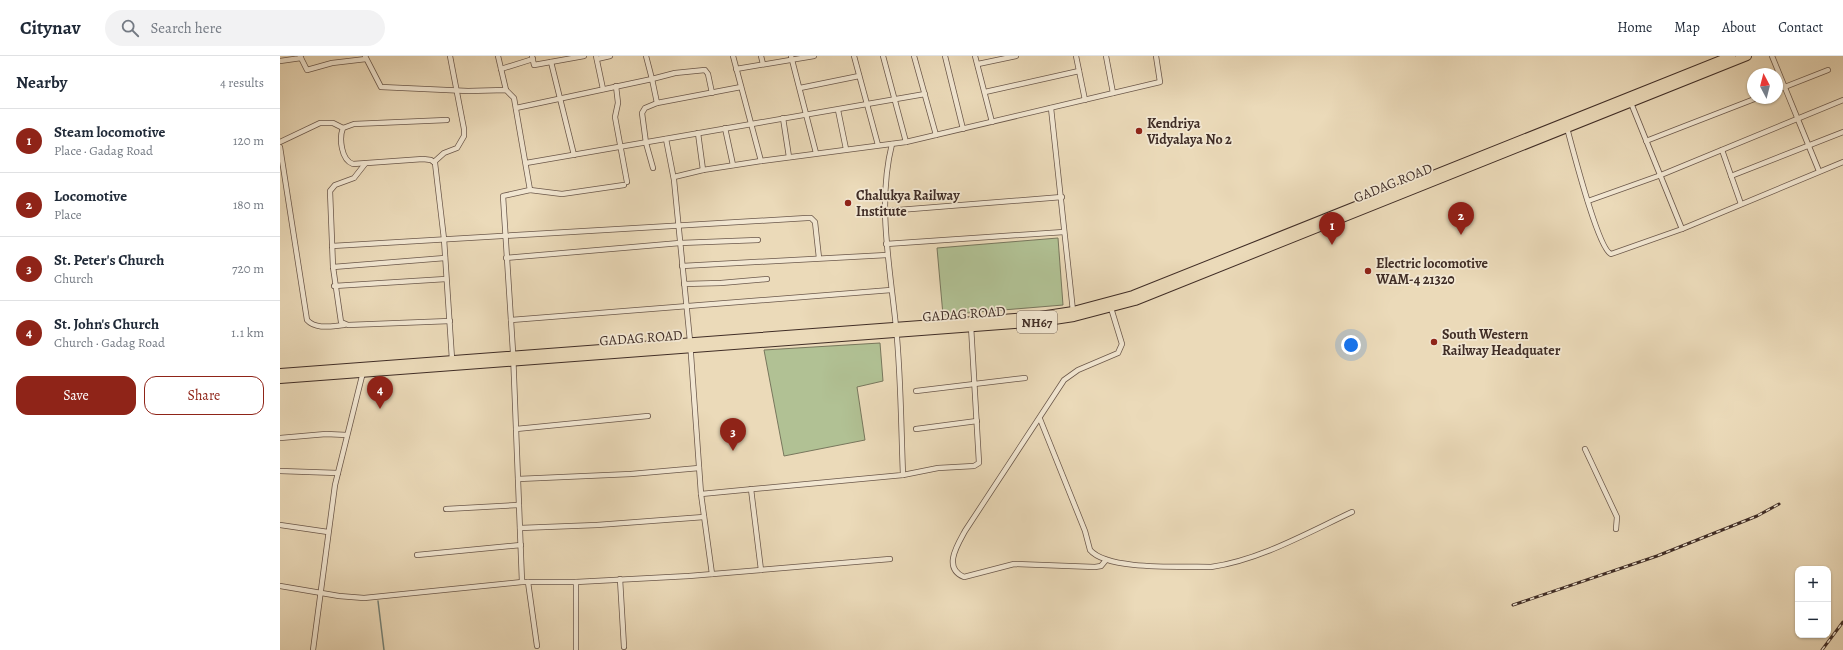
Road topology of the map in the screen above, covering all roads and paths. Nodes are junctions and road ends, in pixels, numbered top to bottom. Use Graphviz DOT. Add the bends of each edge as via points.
graph roads {
  1 [pos="450,56"];
  2 [pos="498,56"];
  3 [pos="584,56"];
  4 [pos="610,56"];
  5 [pos="646,56"];
  6 [pos="733,56"];
  7 [pos="761,56"];
  8 [pos="814,56"];
  9 [pos="854,56"];
  10 [pos="883,56"];
  11 [pos="914,56"];
  12 [pos="945,56"];
  13 [pos="976,56"];
  14 [pos="1016,56"];
  15 [pos="1076,56"];
  16 [pos="1106,56"];
  17 [pos="1156,56"];
  18 [pos="1731,56"];
  19 [pos="1747,56"];
  20 [pos="1772,56"];
  21 [pos="300,57"];
  22 [pos="567,57"];
  23 [pos="597,57"];
  24 [pos="365,58"];
  25 [pos="532,58"];
  26 [pos="791,58"];
  27 [pos="280,61"];
  28 [pos="551,62"];
  29 [pos="763,64"];
  30 [pos="978,64"];
  31 [pos="501,69"];
  32 [pos="736,69"];
  33 [pos="1828,70"];
  34 [pos="1079,71"];
  35 [pos="859,76"];
  36 [pos="652,79"];
  37 [pos="616,86"];
  38 [pos="740,87"];
  39 [pos="1785,87"];
  40 [pos="800,88"];
  41 [pos="603,89"];
  42 [pos="457,90"];
  43 [pos="506,90"];
  44 [pos="985,92"];
  45 [pos="712,93"];
  46 [pos="1114,93"];
  47 [pos="925,94"];
  48 [pos="560,98"];
  49 [pos="895,100"];
  50 [pos="1085,100"];
  51 [pos="1843,100"];
  52 [pos="1747,102"];
  53 [pos="657,103"];
  54 [pos="1631,103"];
  55 [pos="867,105"];
  56 [pos="516,108"];
  57 [pos="1051,108"];
  58 [pos="838,110"];
  59 [pos="807,115"];
  60 [pos="783,118"];
  61 [pos="1796,118"];
  62 [pos="447,120"];
  63 [pos="992,122"];
  64 [pos="752,124"];
  65 [pos="343,128"];
  66 [pos="725,128"];
  67 [pos="1567,128"];
  68 [pos="963,129"];
  69 [pos="1843,132"];
  70 [pos="698,133"];
  71 [pos="936,135"];
  72 [pos="666,139"];
  73 [pos="1646,141"];
  74 [pos="280,142"];
  75 [pos="906,142"];
  76 [pos="646,143"];
  77 [pos="892,144"];
  78 [pos="878,145"];
  79 [pos="1808,146"];
  80 [pos="280,147"];
  81 [pos="621,147"];
  82 [pos="846,149"];
  83 [pos="1722,150"];
  84 [pos="816,153"];
  85 [pos="574,155"];
  86 [pos="789,157"];
  87 [pos="761,161"];
  88 [pos="434,162"];
  89 [pos="526,162"];
  90 [pos="1843,162"];
  91 [pos="365,164"];
  92 [pos="733,165"];
  93 [pos="653,168"];
  94 [pos="703,170"];
  95 [pos="1819,171"];
  96 [pos="1661,175"];
  97 [pos="1731,176"];
  98 [pos="674,177"];
  99 [pos="530,190"];
  100 [pos="1062,197"];
  101 [pos="1588,201"];
  102 [pos="1741,204"];
  103 [pos="886,211"];
  104 [pos="678,224"];
  105 [pos="1682,228"];
  106 [pos="1064,232"];
  107 [pos="504,235"];
  108 [pos="444,239"];
  109 [pos="758,240"];
  110 [pos="680,243"];
  111 [pos="886,244"];
  112 [pos="332,246"];
  113 [pos="887,255"];
  114 [pos="445,258"];
  115 [pos="506,258"];
  116 [pos="819,258"];
  117 [pos="333,266"];
  118 [pos="682,266"];
  119 [pos="446,279"];
  120 [pos="767,279"];
  121 [pos="684,284"];
  122 [pos="334,286"];
  123 [pos="891,290"];
  124 [pos="686,307"];
  125 [pos="1111,308"];
  126 [pos="1073,311"];
  127 [pos="511,320"];
  128 [pos="450,321"];
  129 [pos="344,325"];
  130 [pos="971,326"];
  131 [pos="896,329"];
  132 [pos="690,344"];
  133 [pos="513,358"];
  134 [pos="452,359"];
  135 [pos="363,372"];
  136 [pos="280,373"];
  137 [pos="1025,378"];
  138 [pos="280,379"];
  139 [pos="974,384"];
  140 [pos="916,391"];
  141 [pos="648,416"];
  142 [pos="1040,419"];
  143 [pos="977,422"];
  144 [pos="516,429"];
  145 [pos="916,429"];
  146 [pos="347,435"];
  147 [pos="280,438"];
  148 [pos="1585,449"];
  149 [pos="699,468"];
  150 [pos="280,471"];
  151 [pos="338,473"];
  152 [pos="903,476"];
  153 [pos="518,479"];
  154 [pos="751,489"];
  155 [pos="701,494"];
  156 [pos="519,504"];
  157 [pos="446,509"];
  158 [pos="1352,512"];
  159 [pos="704,517"];
  160 [pos="280,525"];
  161 [pos="520,528"];
  162 [pos="1616,529"];
  163 [pos="328,532"];
  164 [pos="521,545"];
  165 [pos="417,555"];
  166 [pos="890,559"];
  167 [pos="1106,560"];
  168 [pos="761,570"];
  169 [pos="712,574"];
  170 [pos="620,579"];
  171 [pos="522,582"];
  172 [pos="528,582"];
  173 [pos="576,582"];
  174 [pos="280,586"];
  175 [pos="320,593"];
  176 [pos="537,646"];
  177 [pos="624,647"];
  178 [pos="576,649"];
  179 [pos="313,650"];
  1 -- 42 [label="street"];
  2 -- 31 [label="street"];
  3 -- 22 [label="street"];
  4 -- 23 [label="street"];
  5 -- 36 [label="street"];
  6 -- 32 [label="street"];
  7 -- 29 [label="street"];
  8 -- 26 [label="street"];
  9 -- 35 [label="street"];
  10 -- 49 [label="street"];
  11 -- 47 [label="street"];
  12 -- 68 [label="street"];
  13 -- 30 [label="street"];
  14 -- 30 [label="street"];
  15 -- 34 [label="street"];
  16 -- 46 [label="street"];
  17 -- 46 [label="street" via="1160,82"];
  18 -- 126 [label="highway, GADAG ROAD / NH67" via="1133,295"];
  19 -- 54 [label="highway, GADAG ROAD / NH67"];
  20 -- 39 [label="street"];
  21 -- 24 [label="street" via="307,70"];
  21 -- 27 [label="street"];
  22 -- 28 [label="street"];
  23 -- 41 [label="street"];
  24 -- 42 [label="street" via="381,87"];
  25 -- 28 [label="street" via="534,65"];
  25 -- 31 [label="street"];
  26 -- 29 [label="street"];
  26 -- 40 [label="street"];
  28 -- 48 [label="street"];
  29 -- 32 [label="street"];
  30 -- 44 [label="street"];
  31 -- 43 [label="street"];
  32 -- 38 [label="street"];
  33 -- 39 [label="street"];
  34 -- 44 [label="street"];
  34 -- 50 [label="street"];
  35 -- 40 [label="street"];
  35 -- 55 [label="street"];
  36 -- 37 [label="street"];
  36 -- 45 [label="street" via="675,73 705,70"];
  36 -- 53 [label="street"];
  37 -- 41 [label="street"];
  37 -- 81 [label="street" via="618,103 615,117"];
  38 -- 45 [label="street"];
  38 -- 64 [label="street"];
  39 -- 61 [label="street"];
  40 -- 59 [label="street"];
  41 -- 48 [label="street"];
  42 -- 43 [label="street"];
  42 -- 88 [label="street" via="464,136 457,148 444,153"];
  43 -- 56 [label="street" via="514,98"];
  44 -- 63 [label="street"];
  45 -- 53 [label="street"];
  46 -- 50 [label="street"];
  47 -- 49 [label="street"];
  47 -- 71 [label="street"];
  48 -- 56 [label="street"];
  48 -- 85 [label="street"];
  49 -- 55 [label="street"];
  49 -- 75 [label="street"];
  50 -- 57 [label="street"];
  51 -- 61 [label="street"];
  52 -- 73 [label="street"];
  53 -- 76 [label="street" via="645,108 642,113"];
  54 -- 67 [label="highway, GADAG ROAD / NH67"];
  54 -- 73 [label="street"];
  55 -- 58 [label="street"];
  55 -- 78 [label="street"];
  56 -- 89 [label="street"];
  57 -- 63 [label="street"];
  57 -- 100 [label="street"];
  58 -- 59 [label="street"];
  58 -- 82 [label="street"];
  59 -- 60 [label="street"];
  59 -- 84 [label="street"];
  60 -- 64 [label="street"];
  60 -- 86 [label="street"];
  61 -- 79 [label="street"];
  61 -- 83 [label="street"];
  62 -- 65 [label="street" via="354,124"];
  63 -- 68 [label="street"];
  64 -- 66 [label="street"];
  64 -- 87 [label="street"];
  65 -- 74 [label="street" via="333,122 320,123"];
  65 -- 91 [label="street" via="341,141 346,161"];
  66 -- 70 [label="street"];
  66 -- 92 [label="street"];
  67 -- 101 [label="street"];
  67 -- 125 [label="highway, GADAG ROAD / NH67" via="1135,301"];
  68 -- 71 [label="street"];
  69 -- 79 [label="street"];
  70 -- 72 [label="street"];
  70 -- 94 [label="street"];
  71 -- 75 [label="street"];
  72 -- 76 [label="street"];
  72 -- 98 [label="street"];
  73 -- 96 [label="street"];
  75 -- 77 [label="street"];
  76 -- 81 [label="street"];
  76 -- 93 [label="street"];
  77 -- 78 [label="street"];
  77 -- 103 [label="street" via="887,166"];
  78 -- 82 [label="street"];
  79 -- 95 [label="street"];
  79 -- 97 [label="street"];
  80 -- 129 [label="street" via="307,320 320,326"];
  81 -- 85 [label="street"];
  81 -- 99 [label="street" via="625,183 562,194"];
  82 -- 84 [label="street"];
  83 -- 96 [label="street"];
  83 -- 97 [label="street"];
  84 -- 86 [label="street"];
  85 -- 89 [label="street"];
  86 -- 87 [label="street"];
  87 -- 92 [label="street"];
  88 -- 91 [label="street" via="424,159"];
  88 -- 108 [label="street"];
  89 -- 99 [label="street"];
  90 -- 95 [label="street"];
  91 -- 112 [label="street" via="354,178 335,184 330,191"];
  92 -- 94 [label="street"];
  94 -- 98 [label="street"];
  95 -- 102 [label="street"];
  96 -- 101 [label="street"];
  96 -- 105 [label="street"];
  97 -- 102 [label="street"];
  98 -- 104 [label="street"];
  99 -- 107 [label="street" via="502,196"];
  100 -- 103 [label="street"];
  100 -- 106 [label="street"];
  101 -- 105 [label="street" via="1606,251 1610,254"];
  102 -- 105 [label="street"];
  103 -- 111 [label="street"];
  104 -- 107 [label="street"];
  104 -- 110 [label="street"];
  104 -- 116 [label="street" via="811,218 816,227"];
  106 -- 111 [label="street"];
  106 -- 126 [label="street"];
  107 -- 108 [label="street"];
  107 -- 115 [label="street"];
  108 -- 112 [label="street"];
  108 -- 114 [label="street"];
  109 -- 110 [label="street"];
  110 -- 115 [label="street"];
  110 -- 118 [label="street"];
  111 -- 113 [label="street"];
  112 -- 117 [label="street"];
  113 -- 116 [label="street"];
  113 -- 123 [label="street"];
  114 -- 117 [label="street"];
  114 -- 119 [label="street"];
  115 -- 127 [label="street"];
  116 -- 118 [label="street"];
  117 -- 122 [label="street"];
  118 -- 121 [label="street"];
  119 -- 122 [label="street"];
  119 -- 128 [label="street"];
  120 -- 121 [label="street"];
  121 -- 124 [label="street"];
  122 -- 129 [label="street" via="339,320"];
  123 -- 124 [label="street"];
  123 -- 131 [label="street"];
  124 -- 127 [label="street"];
  124 -- 132 [label="street"];
  125 -- 130 [label="highway, GADAG ROAD / NH67" via="1041,322"];
  125 -- 142 [label="street" via="1122,344 1118,353 1071,374 1064,380"];
  126 -- 131 [label="highway, GADAG ROAD / NH67"];
  127 -- 133 [label="street"];
  128 -- 129 [label="street"];
  128 -- 134 [label="street"];
  130 -- 131 [label="highway, GADAG ROAD / NH67"];
  130 -- 139 [label="street"];
  131 -- 132 [label="highway, GADAG ROAD / NH67"];
  131 -- 152 [label="street"];
  132 -- 133 [label="highway, GADAG ROAD / NH67"];
  132 -- 149 [label="street"];
  133 -- 134 [label="highway, GADAG ROAD / NH67"];
  133 -- 135 [label="highway, GADAG ROAD / NH67"];
  133 -- 144 [label="street"];
  134 -- 136 [label="highway, GADAG ROAD / NH67"];
  135 -- 138 [label="highway, GADAG ROAD / NH67"];
  135 -- 146 [label="street"];
  137 -- 139 [label="street"];
  139 -- 140 [label="street"];
  139 -- 143 [label="street"];
  141 -- 144 [label="street"];
  142 -- 167 [label="street" via="1090,550"];
  142 -- 167 [label="street" via="965,530 954,552 954,566 960,575 970,577 1014,564 1095,567 1101,566"];
  143 -- 145 [label="street"];
  143 -- 152 [label="street" via="980,459 977,465 938,468"];
  144 -- 153 [label="street"];
  146 -- 147 [label="street"];
  146 -- 151 [label="street"];
  148 -- 162 [label="street" via="1617,517"];
  149 -- 153 [label="street"];
  149 -- 155 [label="street"];
  150 -- 151 [label="street"];
  151 -- 163 [label="street"];
  152 -- 154 [label="street"];
  153 -- 156 [label="street"];
  154 -- 155 [label="street"];
  154 -- 168 [label="street"];
  155 -- 159 [label="street"];
  156 -- 157 [label="street"];
  156 -- 161 [label="street"];
  158 -- 167 [label="street" via="1274,548 1222,565 1134,565"];
  159 -- 161 [label="street" via="597,526"];
  159 -- 169 [label="street"];
  160 -- 163 [label="street"];
  161 -- 164 [label="street"];
  163 -- 175 [label="street"];
  164 -- 165 [label="street"];
  164 -- 171 [label="street"];
  166 -- 168 [label="street"];
  168 -- 169 [label="street"];
  169 -- 170 [label="street"];
  170 -- 173 [label="street"];
  170 -- 177 [label="street"];
  171 -- 172 [label="street"];
  171 -- 175 [label="street" via="364,598"];
  172 -- 173 [label="street"];
  172 -- 176 [label="street"];
  173 -- 178 [label="street"];
  174 -- 175 [label="street"];
  175 -- 179 [label="street"];
}
